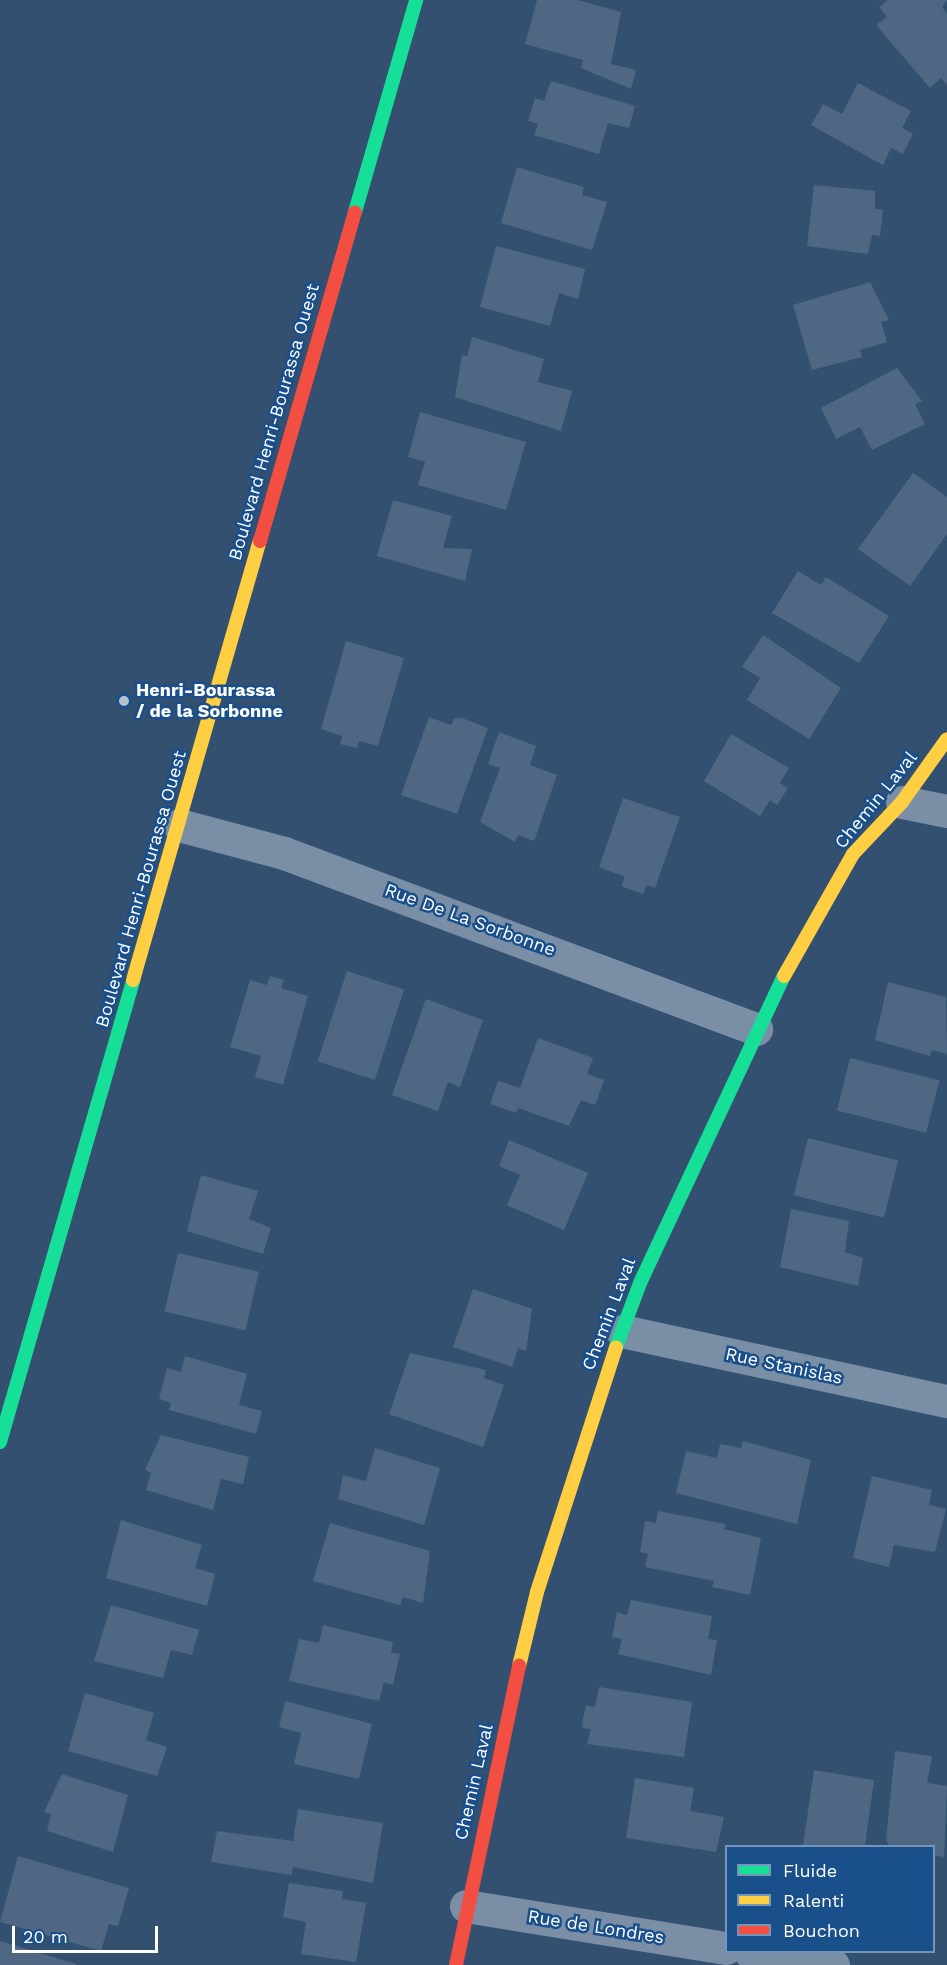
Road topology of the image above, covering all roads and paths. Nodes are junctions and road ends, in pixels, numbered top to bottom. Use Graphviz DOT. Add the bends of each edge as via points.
graph roads {
  1 [pos="416,0"];
  2 [pos="947,739"];
  3 [pos="902,802"];
  4 [pos="947,811"];
  5 [pos="179,825"];
  6 [pos="756,1029"];
  7 [pos="622,1330"];
  8 [pos="947,1401"];
  9 [pos="0,1442"];
  10 [pos="466,1906"];
  11 [pos="725,1948"];
  12 [pos="756,1953"];
  13 [pos="456,1965"];
  14 [pos="833,1965"];
  1 -- 5 [label="main road, Boulevard Henri-Bourassa Ouest"];
  2 -- 3 [label="main road, Chemin Laval"];
  3 -- 4 [label="street"];
  3 -- 6 [label="main road, Chemin Laval" via="853,854"];
  5 -- 6 [label="street, Rue De La Sorbonne" via="295,857"];
  5 -- 9 [label="main road, Boulevard Henri-Bourassa Ouest"];
  6 -- 7 [label="main road, Chemin Laval"];
  7 -- 8 [label="street, Rue Stanislas"];
  7 -- 10 [label="main road, Chemin Laval" via="546,1557"];
  10 -- 11 [label="street, Rue de Londres"];
  10 -- 13 [label="main road, Chemin Laval"];
  12 -- 14 [label="street"];
}
